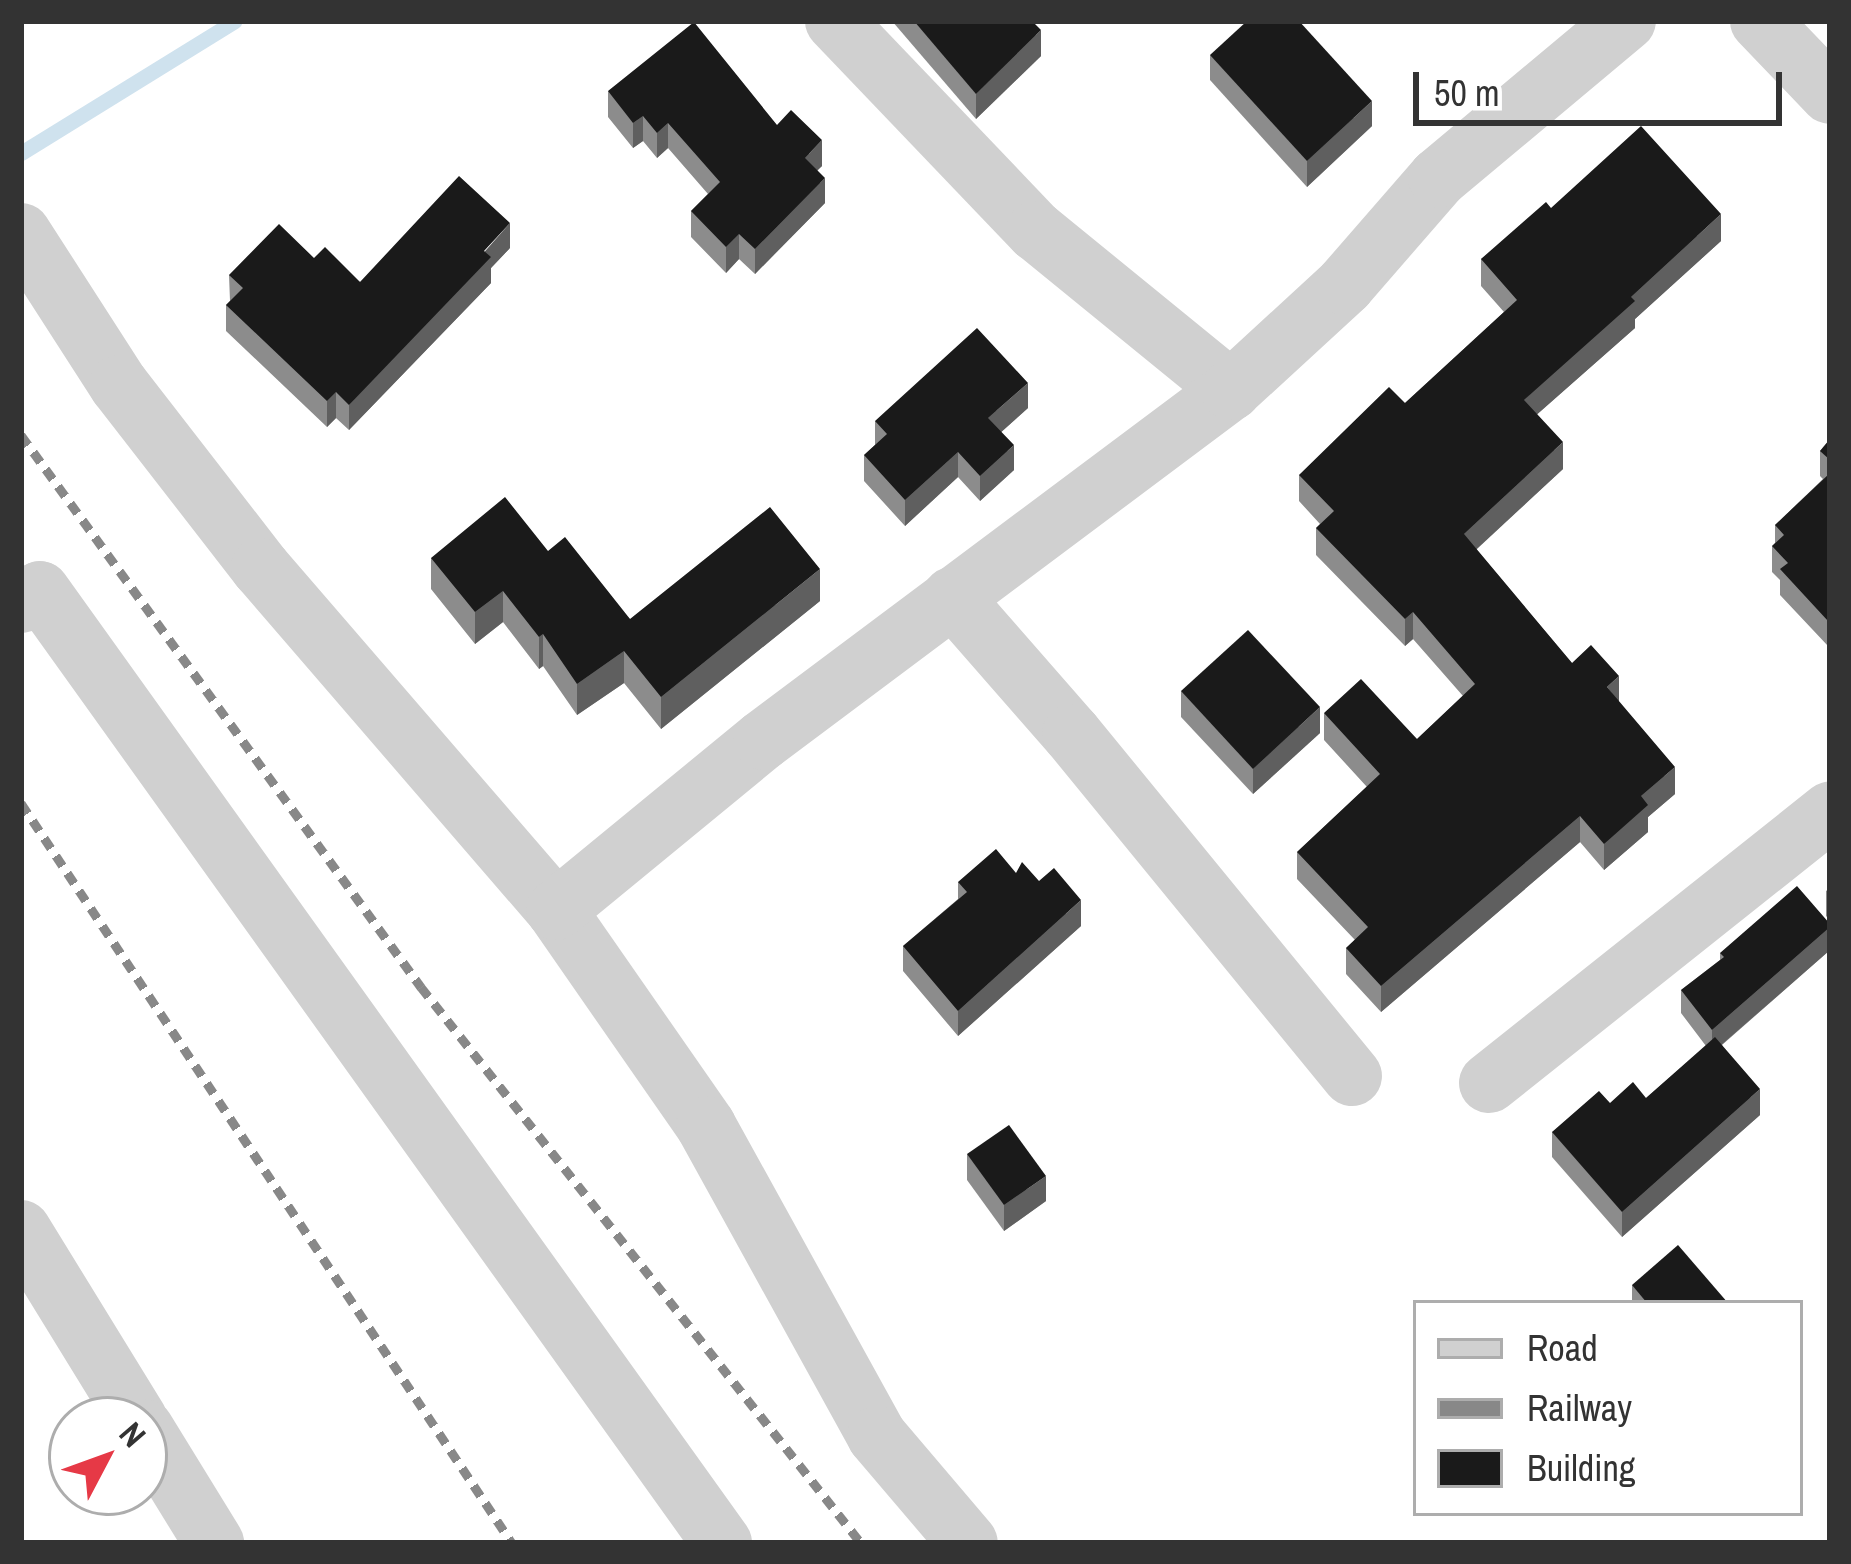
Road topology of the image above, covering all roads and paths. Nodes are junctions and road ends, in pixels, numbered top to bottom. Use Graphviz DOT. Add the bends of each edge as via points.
graph roads {
  1 [pos="835,21"];
  2 [pos="1626,21"];
  3 [pos="1760,21"];
  4 [pos="1830,94"];
  5 [pos="21,232"];
  6 [pos="1231,390"];
  7 [pos="952,597"];
  8 [pos="21,603"];
  9 [pos="1830,812"];
  10 [pos="556,910"];
  11 [pos="1352,1076"];
  12 [pos="1489,1083"];
  13 [pos="21,1230"];
  14 [pos="123,1396"];
  15 [pos="168,1468"];
  16 [pos="214,1543"];
  17 [pos="722,1543"];
  18 [pos="968,1543"];
  1 -- 6 [label="street" via="1036,231"];
  2 -- 6 [label="street" via="1438,178 1345,285"];
  3 -- 4 [label="street"];
  5 -- 10 [label="street" via="119,385 261,568"];
  6 -- 7 [label="street"];
  7 -- 10 [label="street"];
  7 -- 11 [label="street"];
  8 -- 17 [label="street" via="40,591"];
  9 -- 12 [label="street"];
  10 -- 18 [label="street" via="706,1126 877,1436"];
  13 -- 14 [label="street"];
  15 -- 16 [label="street"];
}
